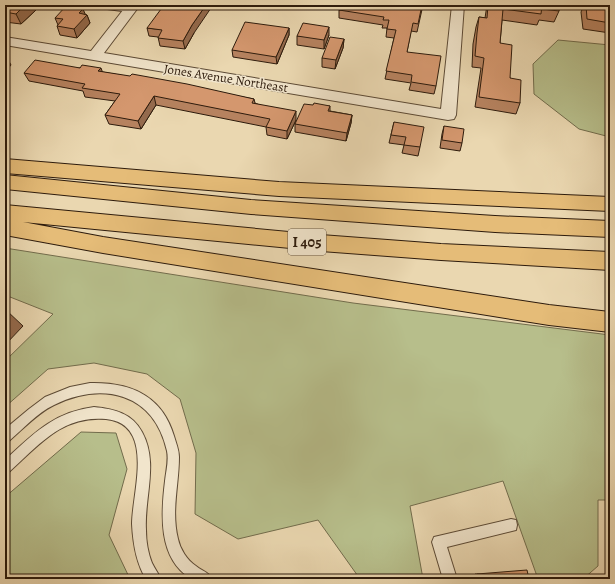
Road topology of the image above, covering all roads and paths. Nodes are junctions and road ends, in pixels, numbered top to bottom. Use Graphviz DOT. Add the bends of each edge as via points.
graph roads {
  1 [pos="93,5"];
  2 [pos="458,5"];
  3 [pos="132,8"];
  4 [pos="5,41"];
  5 [pos="94,56"];
  6 [pos="5,166"];
  7 [pos="5,182"];
  8 [pos="610,204"];
  9 [pos="5,213"];
  10 [pos="5,227"];
  11 [pos="610,229"];
  12 [pos="610,261"];
  13 [pos="610,322"];
  14 [pos="5,438"];
  15 [pos="5,468"];
  16 [pos="511,525"];
  17 [pos="154,579"];
  18 [pos="205,579"];
  19 [pos="450,579"];
  1 -- 3 [label="lane"];
  2 -- 5 [label="street, Jones Avenue Northeast" via="448,115"];
  3 -- 5 [label="street"];
  4 -- 5 [label="street, Jones Avenue Northeast"];
  6 -- 8 [label="highway" via="279,190"];
  7 -- 11 [label="highway, I 405" via="251,207 495,224"];
  9 -- 12 [label="highway, I 405" via="328,244"];
  10 -- 13 [label="highway" via="549,315"];
  14 -- 18 [label="lane" via="48,401 76,390 104,386 130,392 151,405 166,426 173,453 168,511 169,533 176,553 190,570"];
  15 -- 17 [label="lane" via="58,422 77,413 103,412 116,415 131,425 142,440 146,459 139,515 140,544"];
  16 -- 19 [label="lane" via="438,542"];
}
